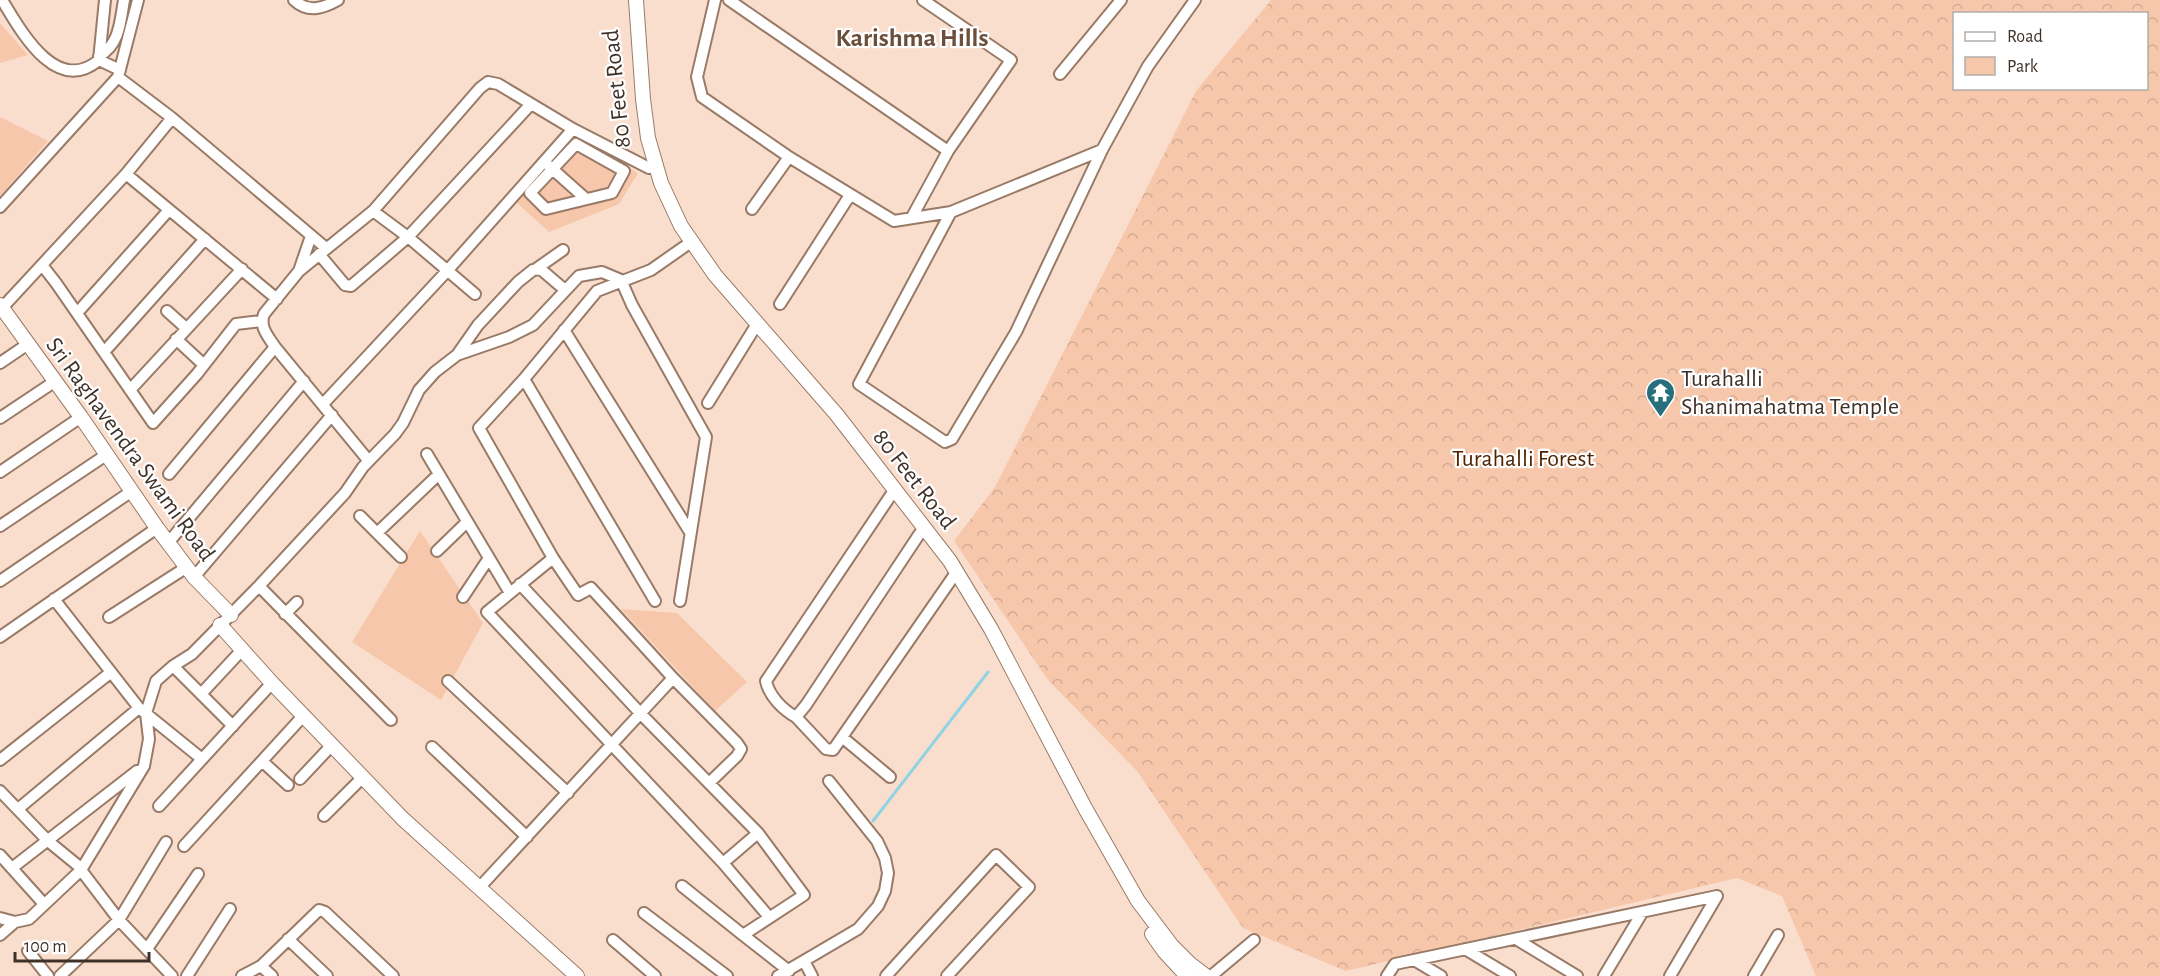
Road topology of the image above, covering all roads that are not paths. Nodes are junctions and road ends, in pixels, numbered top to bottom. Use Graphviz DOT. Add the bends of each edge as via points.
graph roads {
  1 [pos="2,0"];
  2 [pos="105,0"];
  3 [pos="124,0"];
  4 [pos="138,0"];
  5 [pos="294,0"];
  6 [pos="338,0"];
  7 [pos="630,0"];
  8 [pos="636,0"];
  9 [pos="715,0"];
  10 [pos="729,0"];
  11 [pos="923,0"];
  12 [pos="1121,0"];
  13 [pos="1195,0"];
  14 [pos="936,4"];
  15 [pos="99,58"];
  16 [pos="119,73"];
  17 [pos="1060,74"];
  18 [pos="531,104"];
  19 [pos="172,118"];
  20 [pos="573,129"];
  21 [pos="1102,150"];
  22 [pos="948,151"];
  23 [pos="789,157"];
  24 [pos="549,165"];
  25 [pos="649,168"];
  26 [pos="126,174"];
  27 [pos="850,195"];
  28 [pos="586,199"];
  29 [pos="0,207"];
  30 [pos="752,209"];
  31 [pos="169,210"];
  32 [pos="373,211"];
  33 [pos="951,212"];
  34 [pos="912,217"];
  35 [pos="311,236"];
  36 [pos="408,237"];
  37 [pos="205,239"];
  38 [pos="688,243"];
  39 [pos="563,250"];
  40 [pos="322,251"];
  41 [pos="42,265"];
  42 [pos="242,269"];
  43 [pos="536,269"];
  44 [pos="299,271"];
  45 [pos="447,272"];
  46 [pos="621,280"];
  47 [pos="565,290"];
  48 [pos="475,294"];
  49 [pos="278,299"];
  50 [pos="780,304"];
  51 [pos="0,307"];
  52 [pos="167,311"];
  53 [pos="77,313"];
  54 [pos="261,321"];
  55 [pos="755,326"];
  56 [pos="186,328"];
  57 [pos="564,330"];
  58 [pos="176,339"];
  59 [pos="28,344"];
  60 [pos="275,346"];
  61 [pos="104,352"];
  62 [pos="457,355"];
  63 [pos="0,363"];
  64 [pos="204,365"];
  65 [pos="524,379"];
  66 [pos="304,381"];
  67 [pos="54,382"];
  68 [pos="130,390"];
  69 [pos="708,403"];
  70 [pos="323,404"];
  71 [pos="332,416"];
  72 [pos="81,417"];
  73 [pos="0,418"];
  74 [pos="427,454"];
  75 [pos="106,455"];
  76 [pos="368,460"];
  77 [pos="0,472"];
  78 [pos="169,474"];
  79 [pos="439,474"];
  80 [pos="132,491"];
  81 [pos="891,495"];
  82 [pos="360,516"];
  83 [pos="467,522"];
  84 [pos="0,526"];
  85 [pos="157,528"];
  86 [pos="690,532"];
  87 [pos="377,533"];
  88 [pos="920,533"];
  89 [pos="168,543"];
  90 [pos="437,551"];
  91 [pos="401,557"];
  92 [pos="489,558"];
  93 [pos="553,558"];
  94 [pos="190,572"];
  95 [pos="953,577"];
  96 [pos="0,581"];
  97 [pos="520,584"];
  98 [pos="259,586"];
  99 [pos="510,593"];
  100 [pos="463,597"];
  101 [pos="54,599"];
  102 [pos="655,601"];
  103 [pos="680,601"];
  104 [pos="297,602"];
  105 [pos="285,614"];
  106 [pos="231,615"];
  107 [pos="109,617"];
  108 [pos="220,626"];
  109 [pos="0,637"];
  110 [pos="241,651"];
  111 [pos="173,666"];
  112 [pos="110,673"];
  113 [pos="673,678"];
  114 [pos="448,681"];
  115 [pos="272,683"];
  116 [pos="201,694"];
  117 [pos="143,711"];
  118 [pos="641,714"];
  119 [pos="304,715"];
  120 [pos="796,717"];
  121 [pos="391,720"];
  122 [pos="232,726"];
  123 [pos="842,737"];
  124 [pos="332,745"];
  125 [pos="612,746"];
  126 [pos="432,747"];
  127 [pos="202,759"];
  128 [pos="0,760"];
  129 [pos="262,760"];
  130 [pos="144,766"];
  131 [pos="363,777"];
  132 [pos="890,777"];
  133 [pos="300,779"];
  134 [pos="829,780"];
  135 [pos="709,783"];
  136 [pos="288,785"];
  137 [pos="0,790"];
  138 [pos="568,794"];
  139 [pos="159,806"];
  140 [pos="18,809"];
  141 [pos="324,816"];
  142 [pos="758,833"];
  143 [pos="526,837"];
  144 [pos="48,842"];
  145 [pos="166,842"];
  146 [pos="184,846"];
  147 [pos="0,855"];
  148 [pos="1112,861"];
  149 [pos="723,863"];
  150 [pos="12,868"];
  151 [pos="81,869"];
  152 [pos="198,873"];
  153 [pos="682,886"];
  154 [pos="479,888"];
  155 [pos="44,904"];
  156 [pos="230,909"];
  157 [pos="644,913"];
  158 [pos="1642,913"];
  159 [pos="769,917"];
  160 [pos="0,918"];
  161 [pos="119,920"];
  162 [pos="15,922"];
  163 [pos="0,934"];
  164 [pos="743,934"];
  165 [pos="1778,935"];
  166 [pos="288,939"];
  167 [pos="1515,939"];
  168 [pos="613,940"];
  169 [pos="1254,940"];
  170 [pos="147,949"];
  171 [pos="1465,949"];
  172 [pos="28,951"];
  173 [pos="1414,960"];
  174 [pos="804,961"];
  175 [pos="261,966"];
  176 [pos="783,973"];
  177 [pos="48,976"];
  178 [pos="60,976"];
  179 [pos="172,976"];
  180 [pos="187,976"];
  181 [pos="242,976"];
  182 [pos="272,976"];
  183 [pos="327,976"];
  184 [pos="393,976"];
  185 [pos="577,976"];
  186 [pos="655,976"];
  187 [pos="727,976"];
  188 [pos="812,976"];
  189 [pos="886,976"];
  190 [pos="947,976"];
  191 [pos="1187,976"];
  192 [pos="1206,976"];
  193 [pos="1211,976"];
  194 [pos="1387,976"];
  195 [pos="1441,976"];
  196 [pos="1509,976"];
  197 [pos="1577,976"];
  198 [pos="1604,976"];
  199 [pos="1670,976"];
  200 [pos="1754,976"];
  1 -- 15 [label="street" via="34,48 51,63 81,71"];
  2 -- 15 [label="street"];
  3 -- 15 [label="street" via="117,38"];
  4 -- 16 [label="street"];
  5 -- 6 [label="street" via="310,9"];
  7 -- 25 [label="main road, 80 Feet Road" via="637,110"];
  8 -- 38 [label="main road, 80 Feet Road" via="643,99 652,156"];
  9 -- 23 [label="street" via="697,77 702,97"];
  10 -- 22 [label="street"];
  11 -- 14 [label="street"];
  12 -- 17 [label="street"];
  13 -- 21 [label="street" via="1148,66"];
  14 -- 22 [label="street" via="1011,60"];
  15 -- 16 [label="street"];
  16 -- 19 [label="street"];
  16 -- 29 [label="street"];
  18 -- 20 [label="street"];
  18 -- 32 [label="street" via="488,82"];
  18 -- 36 [label="street"];
  19 -- 26 [label="street"];
  19 -- 35 [label="street"];
  20 -- 24 [label="street"];
  20 -- 25 [label="street"];
  21 -- 33 [label="street"];
  21 -- 33 [label="street" via="1016,332 952,439 945,442 859,384"];
  22 -- 34 [label="street"];
  23 -- 27 [label="street"];
  23 -- 30 [label="street"];
  24 -- 28 [label="street"];
  24 -- 28 [label="street" via="530,193 546,209"];
  24 -- 28 [label="street" via="576,144 624,171 612,193"];
  24 -- 45 [label="street"];
  25 -- 38 [label="main road, 80 Feet Road" via="664,208"];
  26 -- 31 [label="street"];
  26 -- 41 [label="street"];
  27 -- 34 [label="street" via="894,220"];
  27 -- 50 [label="street"];
  31 -- 37 [label="street"];
  31 -- 53 [label="street"];
  32 -- 36 [label="street"];
  32 -- 40 [label="street"];
  33 -- 34 [label="street"];
  35 -- 40 [label="street"];
  35 -- 44 [label="street"];
  36 -- 40 [label="street" via="349,286"];
  36 -- 45 [label="street"];
  37 -- 42 [label="street"];
  37 -- 61 [label="street"];
  38 -- 46 [label="street" via="651,270"];
  38 -- 55 [label="main road, 80 Feet Road"];
  39 -- 43 [label="street"];
  40 -- 44 [label="street"];
  41 -- 51 [label="street"];
  41 -- 53 [label="street"];
  42 -- 49 [label="street"];
  42 -- 56 [label="street"];
  43 -- 47 [label="street"];
  43 -- 62 [label="street" via="518,282 471,333"];
  44 -- 49 [label="street"];
  45 -- 48 [label="street"];
  45 -- 70 [label="street"];
  46 -- 47 [label="street" via="602,272 579,276"];
  46 -- 57 [label="street" via="597,291"];
  46 -- 86 [label="street" via="706,437"];
  47 -- 62 [label="street" via="533,325"];
  49 -- 54 [label="street"];
  51 -- 59 [label="main road, Sri Raghavendra Swami Road"];
  52 -- 56 [label="street"];
  53 -- 61 [label="street"];
  54 -- 60 [label="street"];
  54 -- 64 [label="street" via="236,324"];
  55 -- 69 [label="street"];
  55 -- 81 [label="main road, 80 Feet Road"];
  55 -- 148 [label="main road, 80 Feet Road" via="837,415 958,573 992,629"];
  56 -- 58 [label="street"];
  57 -- 65 [label="street"];
  57 -- 86 [label="street"];
  58 -- 64 [label="street"];
  58 -- 68 [label="street"];
  59 -- 63 [label="street"];
  59 -- 67 [label="main road, Sri Raghavendra Swami Road"];
  60 -- 66 [label="street"];
  60 -- 78 [label="street"];
  61 -- 68 [label="street"];
  62 -- 76 [label="street" via="426,381 395,434"];
  64 -- 68 [label="street" via="153,423"];
  65 -- 93 [label="street" via="479,428"];
  65 -- 102 [label="street"];
  66 -- 70 [label="street"];
  66 -- 89 [label="street"];
  67 -- 72 [label="main road, Sri Raghavendra Swami Road"];
  67 -- 73 [label="street"];
  70 -- 71 [label="street"];
  71 -- 76 [label="street"];
  71 -- 94 [label="street"];
  72 -- 75 [label="main road, Sri Raghavendra Swami Road"];
  72 -- 77 [label="street"];
  74 -- 79 [label="street"];
  75 -- 80 [label="main road, Sri Raghavendra Swami Road"];
  75 -- 84 [label="street"];
  76 -- 98 [label="street" via="345,493"];
  79 -- 83 [label="street"];
  79 -- 87 [label="street"];
  80 -- 85 [label="main road, Sri Raghavendra Swami Road"];
  80 -- 96 [label="street"];
  81 -- 88 [label="main road, 80 Feet Road"];
  81 -- 120 [label="street" via="765,681 767,690"];
  82 -- 87 [label="street"];
  83 -- 90 [label="street"];
  83 -- 92 [label="street"];
  85 -- 89 [label="main road, Sri Raghavendra Swami Road"];
  85 -- 101 [label="street"];
  86 -- 103 [label="street"];
  87 -- 91 [label="street"];
  88 -- 95 [label="main road, 80 Feet Road"];
  88 -- 120 [label="street"];
  89 -- 94 [label="main road, Sri Raghavendra Swami Road"];
  92 -- 99 [label="street"];
  92 -- 100 [label="street"];
  93 -- 97 [label="street"];
  93 -- 113 [label="street" via="578,595 591,588"];
  94 -- 106 [label="main road, Sri Raghavendra Swami Road"];
  94 -- 107 [label="street"];
  95 -- 123 [label="street"];
  95 -- 148 [label="main road, 80 Feet Road" via="1079,811"];
  97 -- 99 [label="street"];
  97 -- 118 [label="street"];
  98 -- 105 [label="street"];
  98 -- 106 [label="street"];
  99 -- 125 [label="street" via="487,612"];
  101 -- 109 [label="street"];
  101 -- 112 [label="street"];
  104 -- 105 [label="street"];
  105 -- 121 [label="street"];
  106 -- 108 [label="street"];
  108 -- 110 [label="main road"];
  108 -- 111 [label="street" via="192,654"];
  110 -- 115 [label="main road"];
  110 -- 116 [label="street"];
  111 -- 116 [label="street"];
  111 -- 117 [label="street" via="156,681"];
  112 -- 117 [label="street"];
  112 -- 128 [label="street"];
  113 -- 118 [label="street"];
  113 -- 135 [label="street" via="741,749"];
  114 -- 138 [label="street"];
  115 -- 119 [label="main road"];
  115 -- 122 [label="street"];
  116 -- 122 [label="street"];
  117 -- 127 [label="street"];
  117 -- 130 [label="street" via="149,739"];
  117 -- 140 [label="street"];
  118 -- 125 [label="street"];
  118 -- 135 [label="street"];
  119 -- 124 [label="main road"];
  119 -- 129 [label="street"];
  120 -- 123 [label="street" via="830,751"];
  122 -- 127 [label="street"];
  123 -- 132 [label="street"];
  124 -- 131 [label="main road"];
  124 -- 133 [label="street"];
  125 -- 138 [label="street"];
  125 -- 149 [label="street"];
  126 -- 143 [label="street"];
  127 -- 139 [label="street"];
  129 -- 136 [label="street"];
  129 -- 146 [label="street"];
  130 -- 144 [label="street"];
  130 -- 151 [label="street"];
  131 -- 141 [label="street"];
  131 -- 154 [label="main road"];
  134 -- 174 [label="street" via="877,841 888,873 885,891 868,919"];
  135 -- 142 [label="street"];
  137 -- 140 [label="street"];
  138 -- 143 [label="street"];
  140 -- 144 [label="street"];
  142 -- 149 [label="street"];
  142 -- 159 [label="street" via="804,895"];
  143 -- 154 [label="street"];
  144 -- 150 [label="street"];
  144 -- 151 [label="street"];
  145 -- 161 [label="street"];
  147 -- 150 [label="street"];
  148 -- 191 [label="main road, 80 Feet Road" via="1132,904 1164,951"];
  148 -- 192 [label="main road, 80 Feet Road" via="1180,955"];
  149 -- 159 [label="street"];
  150 -- 155 [label="street"];
  151 -- 155 [label="street"];
  151 -- 161 [label="street"];
  152 -- 170 [label="street"];
  153 -- 164 [label="street"];
  154 -- 185 [label="main road"];
  155 -- 162 [label="street" via="29,919"];
  156 -- 180 [label="street"];
  157 -- 187 [label="street"];
  158 -- 167 [label="street"];
  158 -- 198 [label="street"];
  158 -- 199 [label="street" via="1717,896"];
  159 -- 164 [label="street"];
  160 -- 162 [label="street"];
  161 -- 170 [label="street"];
  161 -- 178 [label="street"];
  162 -- 163 [label="street"];
  164 -- 176 [label="street"];
  165 -- 200 [label="street"];
  166 -- 175 [label="street"];
  166 -- 183 [label="street"];
  166 -- 184 [label="street" via="319,910"];
  167 -- 171 [label="street"];
  167 -- 197 [label="street"];
  168 -- 186 [label="street"];
  169 -- 193 [label="street"];
  170 -- 179 [label="street"];
  171 -- 173 [label="street"];
  171 -- 196 [label="street"];
  172 -- 177 [label="street"];
  173 -- 194 [label="street" via="1395,964"];
  173 -- 195 [label="street"];
  174 -- 176 [label="street"];
  174 -- 188 [label="street"];
  175 -- 181 [label="street"];
  175 -- 182 [label="street"];
  189 -- 190 [label="street" via="996,855 1029,887"];
}
